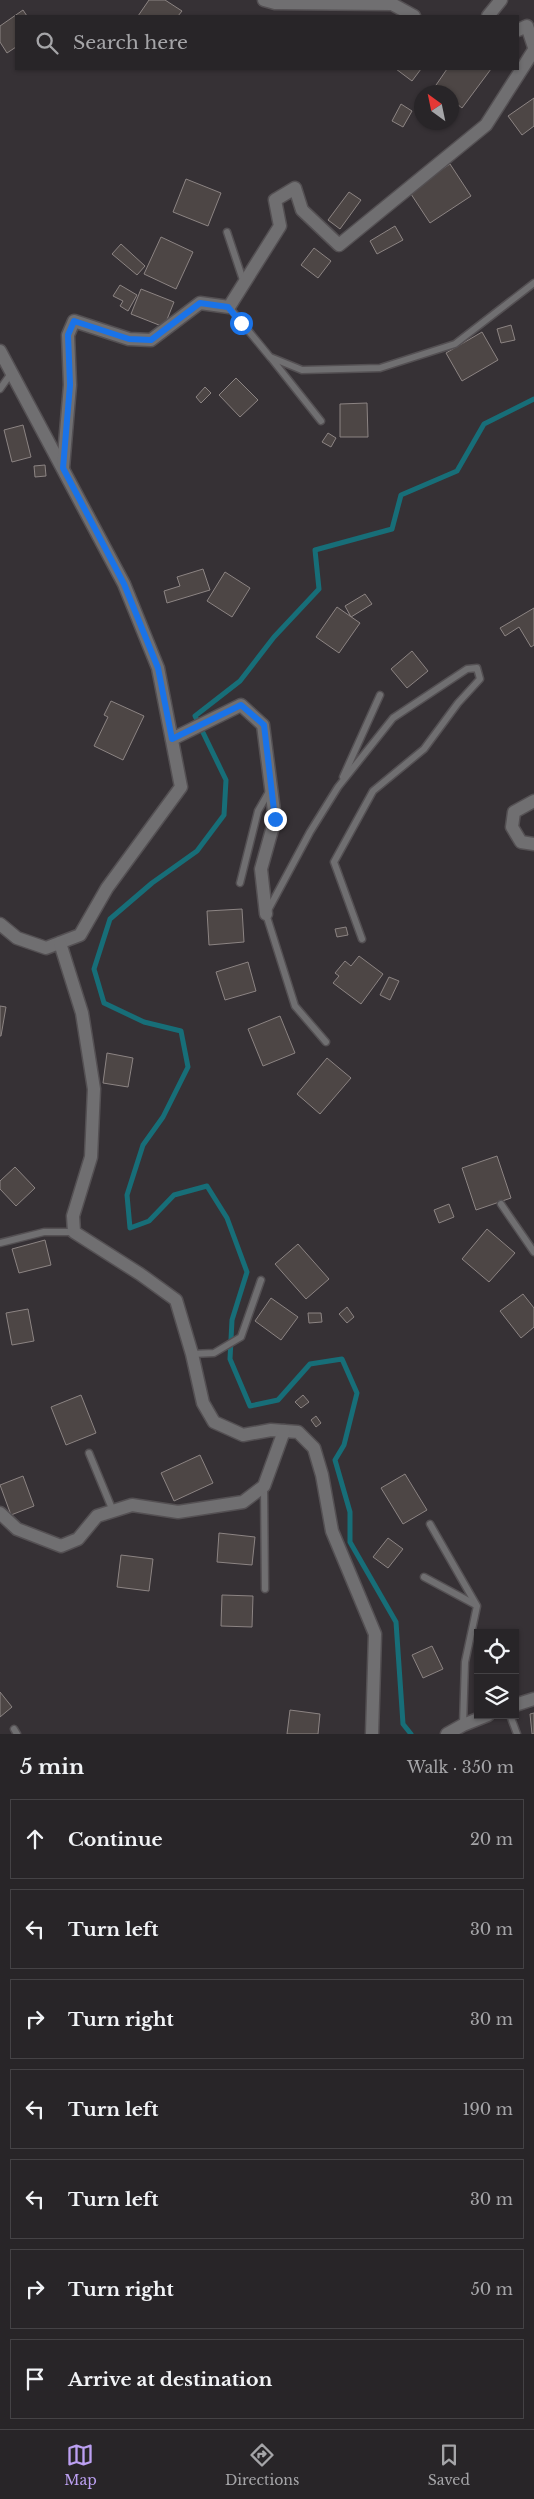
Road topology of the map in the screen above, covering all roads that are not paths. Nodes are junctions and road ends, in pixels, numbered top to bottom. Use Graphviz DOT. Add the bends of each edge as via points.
graph roads {
  1 [pos="264,0"];
  2 [pos="501,0"];
  3 [pos="390,2"];
  4 [pos="412,15"];
  5 [pos="489,15"];
  6 [pos="519,30"];
  7 [pos="534,49"];
  8 [pos="227,232"];
  9 [pos="534,283"];
  10 [pos="244,284"];
  11 [pos="228,307"];
  12 [pos="0,351"];
  13 [pos="270,356"];
  14 [pos="12,371"];
  15 [pos="0,390"];
  16 [pos="321,421"];
  17 [pos="63,468"];
  18 [pos="380,696"];
  19 [pos="172,739"];
  20 [pos="272,787"];
  21 [pos="338,787"];
  22 [pos="534,801"];
  23 [pos="534,844"];
  24 [pos="240,882"];
  25 [pos="266,914"];
  26 [pos="0,924"];
  27 [pos="362,939"];
  28 [pos="60,943"];
  29 [pos="326,1042"];
  30 [pos="501,1204"];
  31 [pos="74,1232"];
  32 [pos="0,1243"];
  33 [pos="534,1252"];
  34 [pos="261,1280"];
  35 [pos="192,1354"];
  36 [pos="284,1431"];
  37 [pos="89,1453"];
  38 [pos="264,1486"];
  39 [pos="113,1511"];
  40 [pos="0,1513"];
  41 [pos="430,1524"];
  42 [pos="424,1578"];
  43 [pos="265,1589"];
  44 [pos="478,1606"];
  45 [pos="534,1699"];
  46 [pos="519,1704"];
  47 [pos="478,1719"];
  48 [pos="511,1719"];
  49 [pos="463,1725"];
  50 [pos="372,1734"];
  51 [pos="448,1734"];
  52 [pos="517,1734"];
  1 -- 3 [label="street" via="274,3"];
  2 -- 5 [label="street"];
  3 -- 4 [label="street"];
  6 -- 7 [label="street" via="527,26"];
  7 -- 10 [label="street" via="486,125 339,245 302,210 295,188 275,200 280,226"];
  8 -- 10 [label="lane"];
  9 -- 13 [label="lane" via="455,344 380,368 302,370"];
  10 -- 11 [label="street"];
  11 -- 13 [label="lane"];
  11 -- 17 [label="street" via="200,303 151,340 129,339 74,321 68,335 70,385"];
  12 -- 14 [label="street"];
  13 -- 16 [label="lane"];
  14 -- 15 [label="lane"];
  14 -- 17 [label="street"];
  17 -- 19 [label="street" via="124,584 158,668"];
  18 -- 21 [label="lane"];
  19 -- 20 [label="street" via="241,705 264,725"];
  19 -- 28 [label="street" via="181,787 107,888 80,935"];
  20 -- 24 [label="lane" via="258,811"];
  20 -- 25 [label="street" via="275,819 260,869"];
  21 -- 25 [label="lane"];
  21 -- 27 [label="lane" via="394,718 467,669 477,668 480,679 424,749 373,791 334,862"];
  22 -- 23 [label="street" via="514,812 512,827 521,842"];
  25 -- 29 [label="lane" via="295,1006"];
  26 -- 28 [label="street" via="17,938 46,948"];
  28 -- 31 [label="street" via="82,1013 94,1088 91,1157 74,1216"];
  30 -- 33 [label="lane"];
  31 -- 32 [label="lane" via="44,1232"];
  31 -- 35 [label="street" via="176,1300"];
  34 -- 35 [label="lane" via="240,1337 214,1353"];
  35 -- 36 [label="street" via="203,1403 214,1422 244,1435"];
  36 -- 38 [label="street"];
  36 -- 50 [label="street" via="298,1432 314,1448 332,1531 375,1634"];
  37 -- 39 [label="lane"];
  38 -- 39 [label="street" via="243,1502 178,1512 132,1505"];
  38 -- 43 [label="lane"];
  39 -- 40 [label="street" via="97,1516 78,1539 61,1546 17,1529"];
  41 -- 44 [label="lane"];
  42 -- 44 [label="lane"];
  44 -- 49 [label="lane" via="465,1662"];
  45 -- 46 [label="street"];
  47 -- 49 [label="street"];
  48 -- 52 [label="lane"];
  49 -- 51 [label="street"];
}
